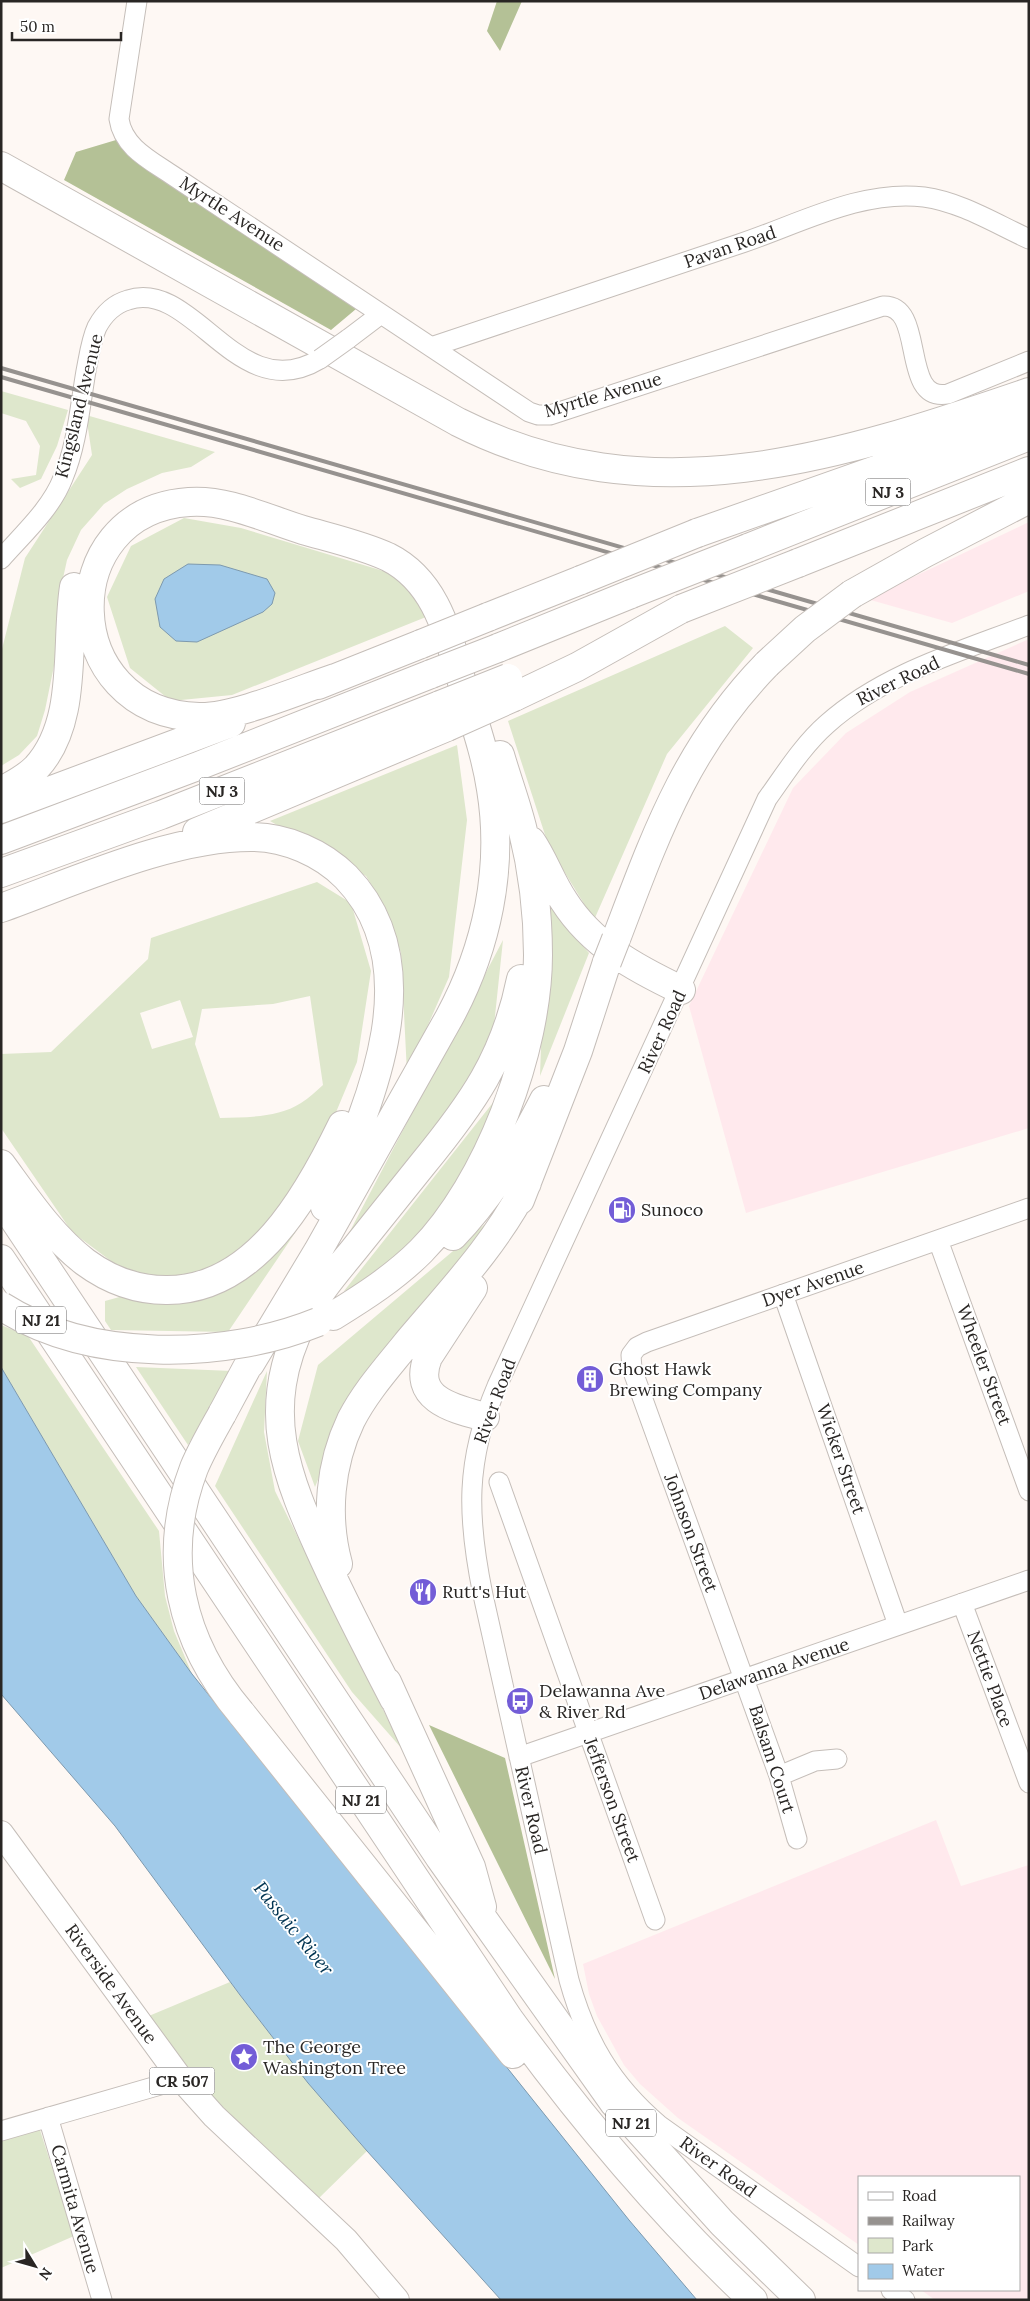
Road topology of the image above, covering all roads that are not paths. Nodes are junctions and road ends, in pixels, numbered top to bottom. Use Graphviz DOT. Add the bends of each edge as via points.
graph roads {
  1 [pos="137,1"];
  2 [pos="1,166"];
  3 [pos="1029,239"];
  4 [pos="381,314"];
  5 [pos="431,347"];
  6 [pos="1029,361"];
  7 [pos="1029,392"];
  8 [pos="1029,416"];
  9 [pos="1029,436"];
  10 [pos="1029,470"];
  11 [pos="1029,499"];
  12 [pos="1,559"];
  13 [pos="1029,625"];
  14 [pos="335,678"];
  15 [pos="444,716"];
  16 [pos="1,791"];
  17 [pos="1,809"];
  18 [pos="522,827"];
  19 [pos="1,840"];
  20 [pos="112,868"];
  21 [pos="1,873"];
  22 [pos="530,874"];
  23 [pos="1,908"];
  24 [pos="612,951"];
  25 [pos="681,990"];
  26 [pos="387,1010"];
  27 [pos="1,1164"];
  28 [pos="527,1183"];
  29 [pos="1,1200"];
  30 [pos="1029,1208"];
  31 [pos="938,1240"];
  32 [pos="1,1260"];
  33 [pos="783,1294"];
  34 [pos="1,1306"];
  35 [pos="326,1319"];
  36 [pos="250,1364"];
  37 [pos="638,1386"];
  38 [pos="485,1417"];
  39 [pos="499,1482"];
  40 [pos="1029,1491"];
  41 [pos="1029,1580"];
  42 [pos="962,1603"];
  43 [pos="898,1625"];
  44 [pos="745,1680"];
  45 [pos="394,1699"];
  46 [pos="588,1734"];
  47 [pos="519,1757"];
  48 [pos="837,1759"];
  49 [pos="779,1776"];
  50 [pos="1029,1783"];
  51 [pos="1,1833"];
  52 [pos="798,1839"];
  53 [pos="655,1920"];
  54 [pos="487,1925"];
  55 [pos="181,2079"];
  56 [pos="48,2118"];
  57 [pos="1,2131"];
  58 [pos="661,2206"];
  59 [pos="858,2266"];
  60 [pos="892,2291"];
  61 [pos="745,2294"];
  62 [pos="102,2300"];
  63 [pos="397,2300"];
  64 [pos="801,2300"];
  65 [pos="905,2300"];
  1 -- 4 [label="street, Myrtle Avenue" via="119,119 125,139 139,152"];
  2 -- 7 [label="highway" via="458,422 515,446 578,464 619,471 678,473 763,465 883,439"];
  3 -- 5 [label="street, Pavan Road" via="953,204 924,197 880,199 840,206 780,230"];
  4 -- 5 [label="street, Myrtle Avenue"];
  4 -- 12 [label="street, Kingsland Avenue, bridge" via="320,359 295,370 277,372 250,362 165,303 145,298 120,303 106,314 93,338 63,480 49,503"];
  5 -- 6 [label="street, Myrtle Avenue" via="513,403 538,415 588,403 883,306 896,308 904,315 918,373 934,393 948,394"];
  8 -- 14 [label="highway, bridge" via="697,533"];
  9 -- 19 [label="highway, NJ 3, bridge" via="215,760"];
  10 -- 15 [label="highway, NJ 3, bridge" via="681,609"];
  11 -- 24 [label="highway, bridge" via="852,594 767,664 722,717 679,785 656,833"];
  13 -- 25 [label="street, River Road" via="870,691 825,725 767,799"];
  14 -- 17 [label="highway" via="238,720"];
  14 -- 36 [label="highway" via="208,717 170,713 145,703 115,679 101,660 92,638 89,598 102,557 124,529 144,516 165,506 197,502 246,512 372,551 399,564 426,589 441,616 491,788 495,833 492,889 481,941 467,981 318,1251"];
  15 -- 20 [label="highway"];
  15 -- 21 [label="highway, NJ 3"];
  16 -- 18 [label="highway" via="35,769 50,749 60,726 75,582 96,536 114,516 148,495 173,487 211,485 380,534 409,549 433,571 455,611"];
  18 -- 22 [label="highway"];
  18 -- 25 [label="highway" via="543,858 563,900 585,928 631,965"];
  20 -- 23 [label="highway"];
  20 -- 26 [label="highway" via="181,847 238,837 276,840 308,851 343,874 375,917 388,956"];
  22 -- 35 [label="highway" via="537,937 535,990 522,1060 497,1130 463,1195 433,1238 399,1271"];
  22 -- 45 [label="highway" via="529,918 522,972 511,1017 494,1062 464,1113 316,1299 297,1332 284,1378 280,1406 281,1436 291,1483 340,1593"];
  24 -- 28 [label="highway"];
  24 -- 35 [label="highway" via="531,1125 486,1198 457,1233 415,1271 370,1300"];
  25 -- 38 [label="street, River Road"];
  26 -- 27 [label="highway" via="343,1123 306,1189 261,1248 233,1271 211,1282 172,1290 154,1290 122,1282 104,1273 85,1262 53,1232"];
  26 -- 36 [label="highway" via="380,1060 366,1108 313,1233"];
  28 -- 38 [label="highway" via="490,1261 425,1365 425,1380 436,1400 454,1409"];
  28 -- 45 [label="highway" via="489,1245 364,1397 339,1453 331,1509 336,1554"];
  29 -- 54 [label="highway, NJ 21"];
  30 -- 31 [label="street, Dyer Avenue"];
  31 -- 33 [label="street, Dyer Avenue"];
  31 -- 40 [label="street, Wheeler Street"];
  32 -- 58 [label="highway, NJ 21" via="494,1998 590,2125"];
  33 -- 37 [label="street, Dyer Avenue" via="637,1347 631,1356"];
  33 -- 43 [label="street, Wicker Street"];
  34 -- 35 [label="highway, bridge" via="67,1335 155,1349 197,1349 238,1344 276,1336"];
  36 -- 58 [label="highway, bridge" via="195,1466 183,1504 178,1556 183,1603 192,1634 213,1677 435,1958 578,2127"];
  37 -- 44 [label="street, Johnson Street"];
  38 -- 47 [label="street, River Road" via="472,1478 472,1537"];
  39 -- 46 [label="street, Jefferson Street"];
  41 -- 42 [label="street, Delawanna Avenue"];
  42 -- 43 [label="street, Delawanna Avenue"];
  42 -- 50 [label="street, Nettie Place"];
  43 -- 44 [label="street, Delawanna Avenue"];
  44 -- 46 [label="street, Delawanna Avenue"];
  44 -- 49 [label="street, Balsam Court"];
  45 -- 54 [label="highway" via="471,1868"];
  46 -- 47 [label="street, Delawanna Avenue"];
  46 -- 53 [label="street, Jefferson Street"];
  47 -- 59 [label="street, River Road" via="563,1954 583,2022 611,2075 645,2113"];
  48 -- 49 [label="street" via="815,1761"];
  49 -- 52 [label="street, Balsam Court"];
  51 -- 55 [label="main road, Riverside Avenue / CR 507"];
  54 -- 64 [label="highway, NJ 21" via="632,2124 722,2223"];
  55 -- 56 [label="street"];
  55 -- 63 [label="main road, Riverside Avenue / CR 507" via="214,2116 346,2240"];
  56 -- 57 [label="street"];
  56 -- 62 [label="street, Carmita Avenue"];
  58 -- 61 [label="highway, NJ 21"];
  60 -- 65 [label="street"];
}
